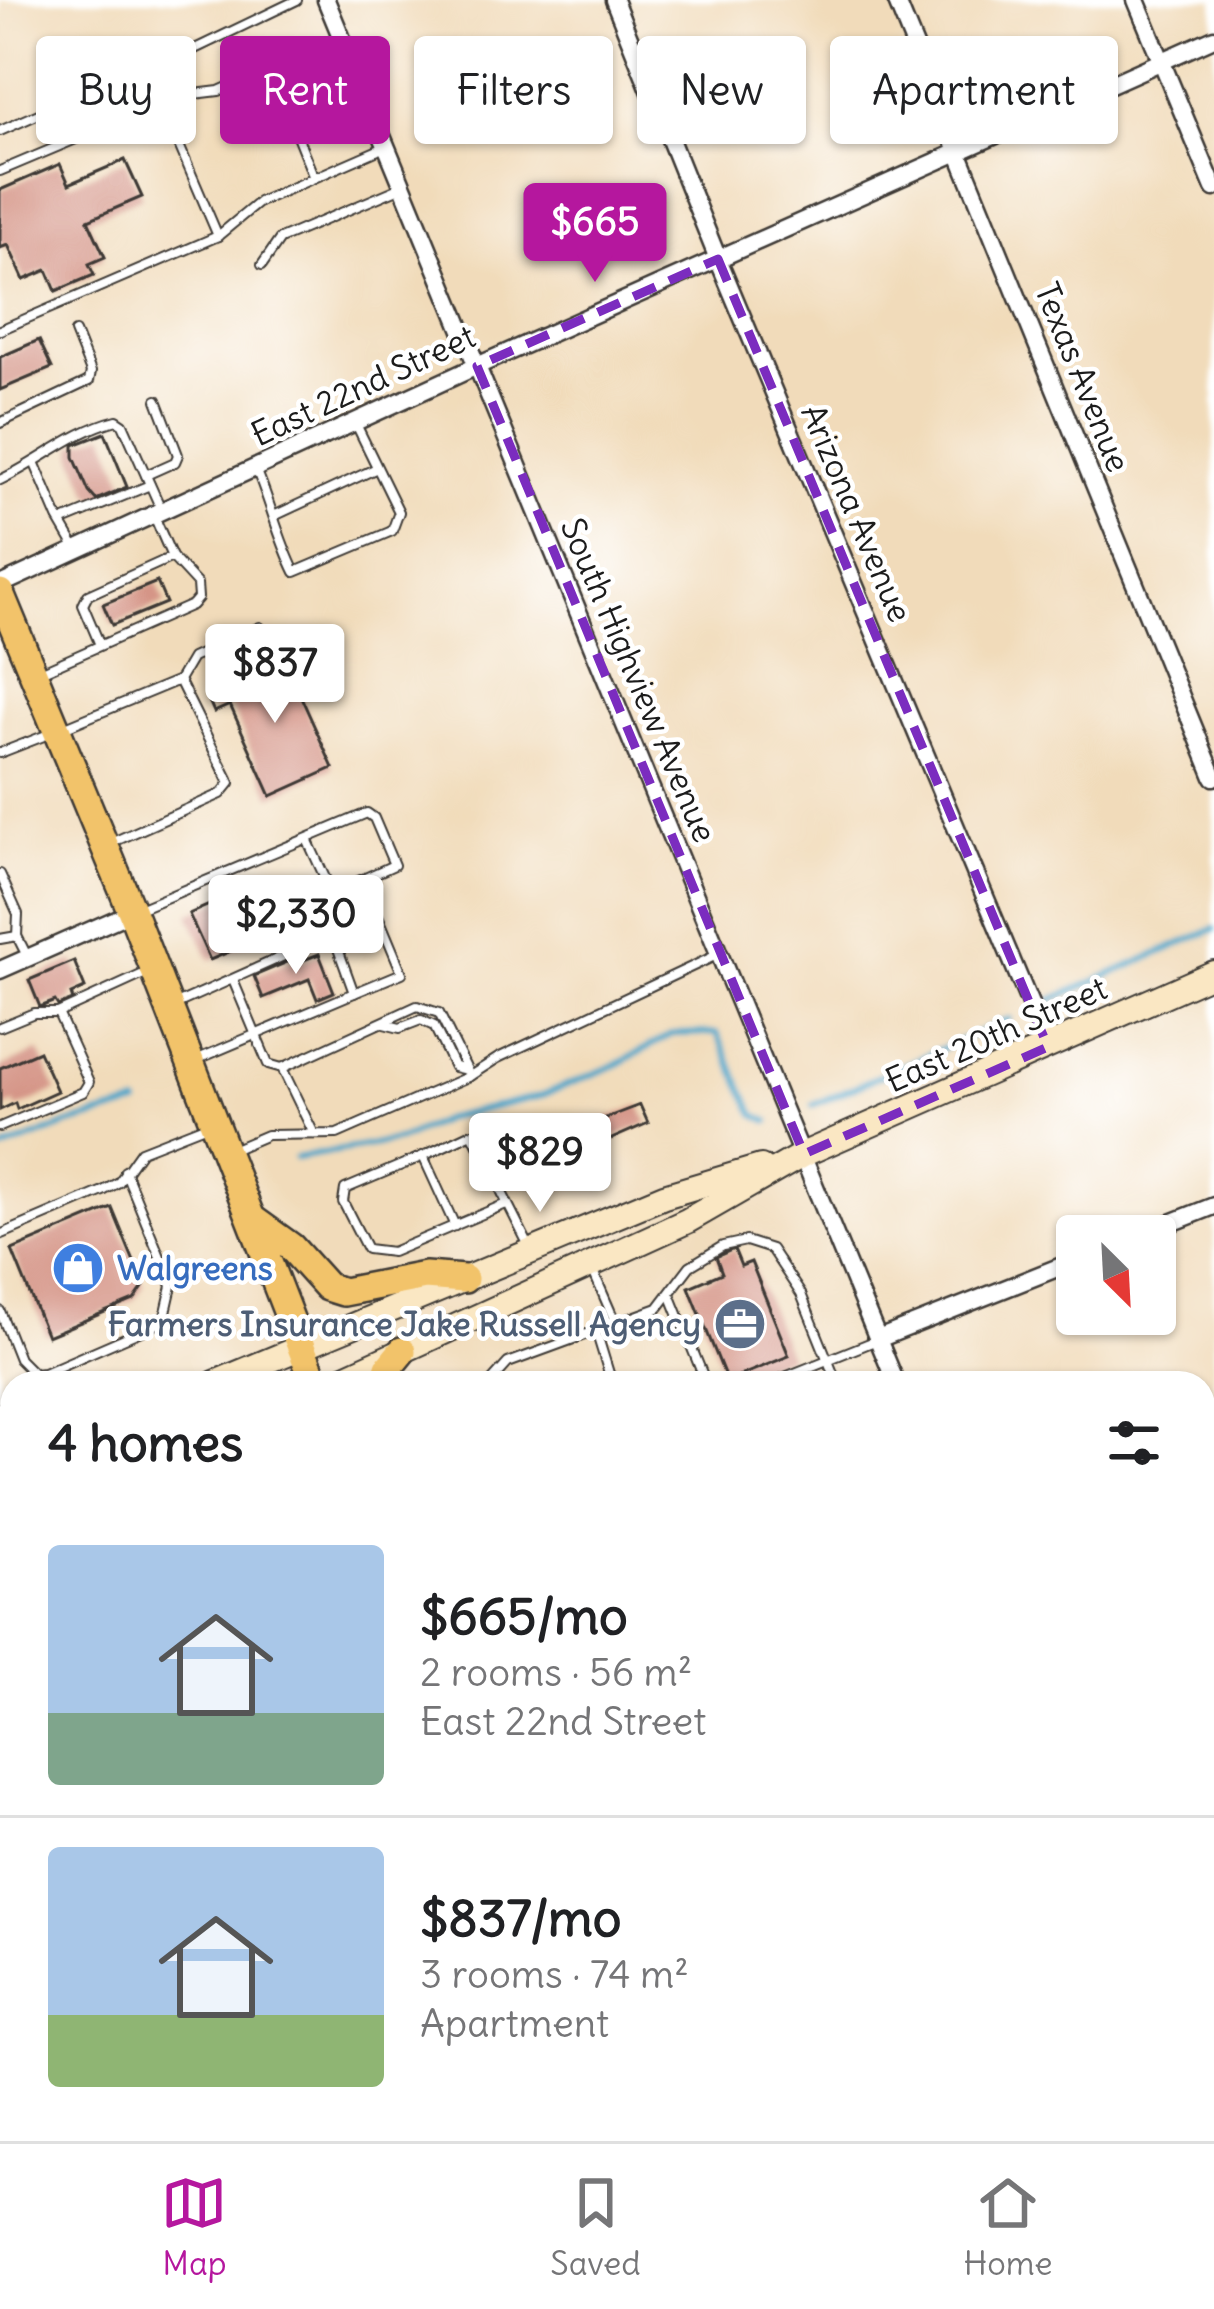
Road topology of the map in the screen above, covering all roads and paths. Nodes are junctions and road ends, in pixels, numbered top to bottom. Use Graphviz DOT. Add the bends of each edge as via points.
graph roads {
  1 [pos="297,0"];
  2 [pos="326,0"];
  3 [pos="614,0"];
  4 [pos="896,0"];
  5 [pos="1136,0"];
  6 [pos="341,36"];
  7 [pos="1214,38"];
  8 [pos="1162,62"];
  9 [pos="0,131"];
  10 [pos="65,144"];
  11 [pos="178,144"];
  12 [pos="300,144"];
  13 [pos="387,146"];
  14 [pos="959,152"];
  15 [pos="0,171"];
  16 [pos="314,178"];
  17 [pos="403,187"];
  18 [pos="1214,188"];
  19 [pos="218,236"];
  20 [pos="718,259"];
  21 [pos="262,265"];
  22 [pos="0,330"];
  23 [pos="75,332"];
  24 [pos="477,366"];
  25 [pos="157,400"];
  26 [pos="355,422"];
  27 [pos="0,423"];
  28 [pos="35,464"];
  29 [pos="255,468"];
  30 [pos="377,469"];
  31 [pos="0,479"];
  32 [pos="148,480"];
  33 [pos="158,513"];
  34 [pos="276,515"];
  35 [pos="62,520"];
  36 [pos="76,550"];
  37 [pos="172,556"];
  38 [pos="0,589"];
  39 [pos="260,627"];
  40 [pos="100,645"];
  41 [pos="11,649"];
  42 [pos="34,675"];
  43 [pos="179,680"];
  44 [pos="57,730"];
  45 [pos="0,753"];
  46 [pos="1214,777"];
  47 [pos="307,839"];
  48 [pos="105,846"];
  49 [pos="0,874"];
  50 [pos="132,912"];
  51 [pos="377,913"];
  52 [pos="16,936"];
  53 [pos="0,939"];
  54 [pos="720,954"];
  55 [pos="28,958"];
  56 [pos="154,969"];
  57 [pos="0,970"];
  58 [pos="1214,973"];
  59 [pos="233,980"];
  60 [pos="354,993"];
  61 [pos="170,1007"];
  62 [pos="58,1012"];
  63 [pos="0,1027"];
  64 [pos="254,1033"];
  65 [pos="1048,1047"];
  66 [pos="190,1062"];
  67 [pos="282,1068"];
  68 [pos="469,1073"];
  69 [pos="214,1122"];
  70 [pos="0,1127"];
  71 [pos="314,1134"];
  72 [pos="225,1153"];
  73 [pos="804,1154"];
  74 [pos="423,1156"];
  75 [pos="125,1171"];
  76 [pos="506,1204"];
  77 [pos="1214,1206"];
  78 [pos="250,1217"];
  79 [pos="1176,1221"];
  80 [pos="455,1226"];
  81 [pos="0,1235"];
  82 [pos="532,1251"];
  83 [pos="591,1266"];
  84 [pos="1056,1268"];
  85 [pos="464,1279"];
  86 [pos="669,1293"];
  87 [pos="0,1310"];
  88 [pos="616,1324"];
  89 [pos="596,1331"];
  90 [pos="878,1339"];
  91 [pos="301,1347"];
  92 [pos="402,1352"];
  93 [pos="827,1360"];
  94 [pos="31,1371"];
  95 [pos="45,1371"];
  96 [pos="244,1371"];
  97 [pos="310,1371"];
  98 [pos="359,1371"];
  99 [pos="388,1371"];
  100 [pos="501,1371"];
  101 [pos="608,1371"];
  102 [pos="701,1371"];
  103 [pos="800,1371"];
  104 [pos="831,1371"];
  105 [pos="891,1371"];
  1 -- 9 [label="lane" via="76,106"];
  2 -- 6 [label="street, South Highview Avenue"];
  3 -- 20 [label="street, Arizona Avenue"];
  4 -- 14 [label="street, Texas Avenue"];
  5 -- 8 [label="street"];
  7 -- 8 [label="street, East 22nd Street"];
  8 -- 14 [label="street, East 22nd Street"];
  8 -- 18 [label="street"];
  10 -- 15 [label="lane"];
  11 -- 19 [label="lane"];
  12 -- 16 [label="lane"];
  13 -- 16 [label="lane"];
  13 -- 17 [label="street, South Highview Avenue"];
  14 -- 20 [label="street, East 22nd Street"];
  14 -- 46 [label="street, Texas Avenue"];
  16 -- 19 [label="lane" via="259,202"];
  17 -- 21 [label="lane" via="280,239"];
  17 -- 24 [label="street, South Highview Avenue"];
  19 -- 22 [label="lane"];
  20 -- 24 [label="street, East 22nd Street"];
  20 -- 65 [label="street, Arizona Avenue"];
  23 -- 27 [label="lane" via="89,381"];
  24 -- 26 [label="street, East 22nd Street"];
  24 -- 54 [label="street, South Highview Avenue"];
  25 -- 32 [label="lane" via="178,455"];
  26 -- 29 [label="street, East 22nd Street"];
  26 -- 30 [label="lane"];
  28 -- 31 [label="lane"];
  28 -- 32 [label="lane" via="59,443 117,420"];
  28 -- 35 [label="lane"];
  29 -- 33 [label="street, East 22nd Street"];
  29 -- 34 [label="lane"];
  30 -- 34 [label="lane"];
  30 -- 34 [label="lane" via="399,512 392,531 296,572 277,536"];
  32 -- 33 [label="lane"];
  32 -- 35 [label="lane"];
  33 -- 36 [label="street, East 22nd Street"];
  33 -- 37 [label="lane"];
  35 -- 36 [label="lane"];
  36 -- 38 [label="street, East 22nd Street"];
  37 -- 40 [label="lane" via="85,600"];
  37 -- 40 [label="lane" via="197,584 198,598"];
  38 -- 41 [label="main road"];
  39 -- 43 [label="lane" via="192,658"];
  40 -- 42 [label="lane"];
  41 -- 42 [label="main road"];
  42 -- 44 [label="main road"];
  43 -- 44 [label="lane"];
  43 -- 48 [label="lane" via="228,788"];
  44 -- 45 [label="lane"];
  44 -- 48 [label="main road"];
  47 -- 47 [label="lane" via="367,813 394,865 332,892"];
  47 -- 50 [label="lane"];
  48 -- 50 [label="main road"];
  49 -- 52 [label="lane" via="18,914"];
  50 -- 55 [label="street"];
  50 -- 56 [label="main road"];
  51 -- 60 [label="lane" via="402,973"];
  52 -- 53 [label="lane"];
  52 -- 55 [label="lane"];
  54 -- 68 [label="lane"];
  54 -- 73 [label="street, South Highview Avenue"];
  55 -- 57 [label="street"];
  56 -- 61 [label="main road"];
  56 -- 62 [label="lane"];
  58 -- 65 [label="main road, East 20th Street"];
  59 -- 60 [label="lane" via="317,941 337,946"];
  59 -- 61 [label="lane"];
  59 -- 64 [label="lane"];
  60 -- 64 [label="lane"];
  61 -- 66 [label="main road"];
  62 -- 63 [label="lane"];
  62 -- 70 [label="lane" via="88,1082 83,1092"];
  64 -- 66 [label="lane"];
  64 -- 67 [label="lane" via="268,1064"];
  65 -- 73 [label="main road, East 20th Street"];
  66 -- 69 [label="main road"];
  67 -- 68 [label="lane" via="416,1006 439,1013"];
  67 -- 71 [label="lane"];
  68 -- 71 [label="lane" via="337,1134"];
  69 -- 72 [label="main road"];
  69 -- 75 [label="lane" via="141,1150"];
  71 -- 72 [label="lane" via="267,1135"];
  72 -- 78 [label="main road"];
  73 -- 82 [label="main road, East 20th Street" via="664,1196"];
  73 -- 83 [label="main road, East 20th Street"];
  73 -- 90 [label="street, South Highview Avenue"];
  74 -- 76 [label="lane" via="472,1133"];
  74 -- 80 [label="lane"];
  74 -- 80 [label="lane" via="345,1189 343,1202 367,1249 377,1253"];
  75 -- 81 [label="lane" via="103,1191"];
  75 -- 95 [label="lane" via="172,1286 164,1321"];
  76 -- 80 [label="lane"];
  76 -- 82 [label="lane"];
  77 -- 79 [label="street"];
  78 -- 85 [label="main road" via="327,1287 343,1292 425,1276"];
  78 -- 91 [label="main road"];
  82 -- 85 [label="main road, East 20th Street"];
  83 -- 88 [label="lane"];
  83 -- 92 [label="main road, East 20th Street"];
  84 -- 90 [label="street"];
  85 -- 91 [label="main road, East 20th Street"];
  86 -- 88 [label="lane" via="658,1308"];
  86 -- 93 [label="lane" via="690,1266 723,1246 746,1241 771,1249 801,1294"];
  86 -- 102 [label="lane"];
  87 -- 94 [label="lane"];
  88 -- 89 [label="lane"];
  89 -- 100 [label="lane"];
  89 -- 101 [label="lane"];
  90 -- 93 [label="lane"];
  90 -- 105 [label="street, South Highview Avenue"];
  91 -- 96 [label="main road, East 20th Street"];
  91 -- 97 [label="main road"];
  92 -- 98 [label="main road, East 20th Street"];
  92 -- 99 [label="main road"];
  93 -- 103 [label="lane"];
  93 -- 104 [label="lane"];
}
